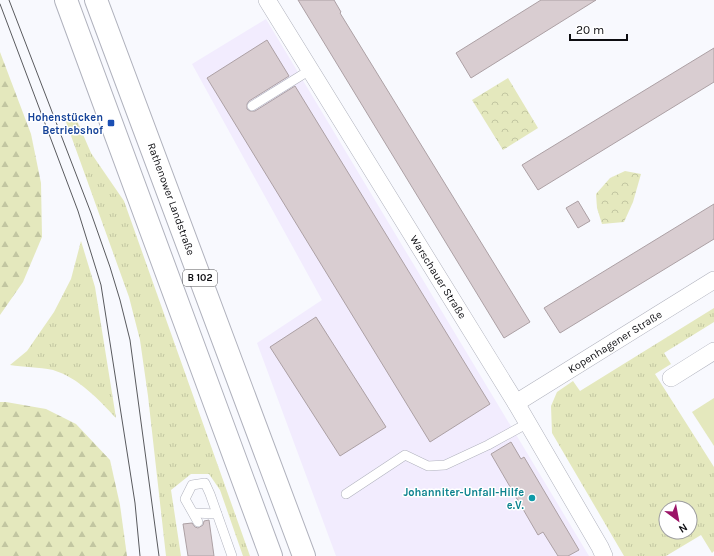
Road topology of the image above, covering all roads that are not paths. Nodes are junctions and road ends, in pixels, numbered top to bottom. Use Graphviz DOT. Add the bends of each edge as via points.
graph roads {
  1 [pos="66,0"];
  2 [pos="96,0"];
  3 [pos="267,0"];
  4 [pos="310,70"];
  5 [pos="252,106"];
  6 [pos="714,280"];
  7 [pos="714,351"];
  8 [pos="671,378"];
  9 [pos="516,403"];
  10 [pos="528,423"];
  11 [pos="346,494"];
  12 [pos="217,514"];
  13 [pos="232,556"];
  14 [pos="271,556"];
  15 [pos="304,556"];
  16 [pos="604,556"];
  1 -- 14 [label="main road, B 102"];
  2 -- 15 [label="main road, Rathenower Landstraße / B 102"];
  3 -- 4 [label="street, Warschauer Straße"];
  4 -- 5 [label="lane"];
  4 -- 9 [label="street, Warschauer Straße"];
  6 -- 9 [label="street, Kopenhagener Straße"];
  7 -- 8 [label="street"];
  9 -- 10 [label="street, Warschauer Straße"];
  10 -- 11 [label="lane" via="445,465 428,466 405,455"];
  10 -- 16 [label="street, Warschauer Straße"];
  12 -- 12 [label="lane" via="205,483 192,485 185,499 196,518"];
  12 -- 13 [label="lane"];
}
